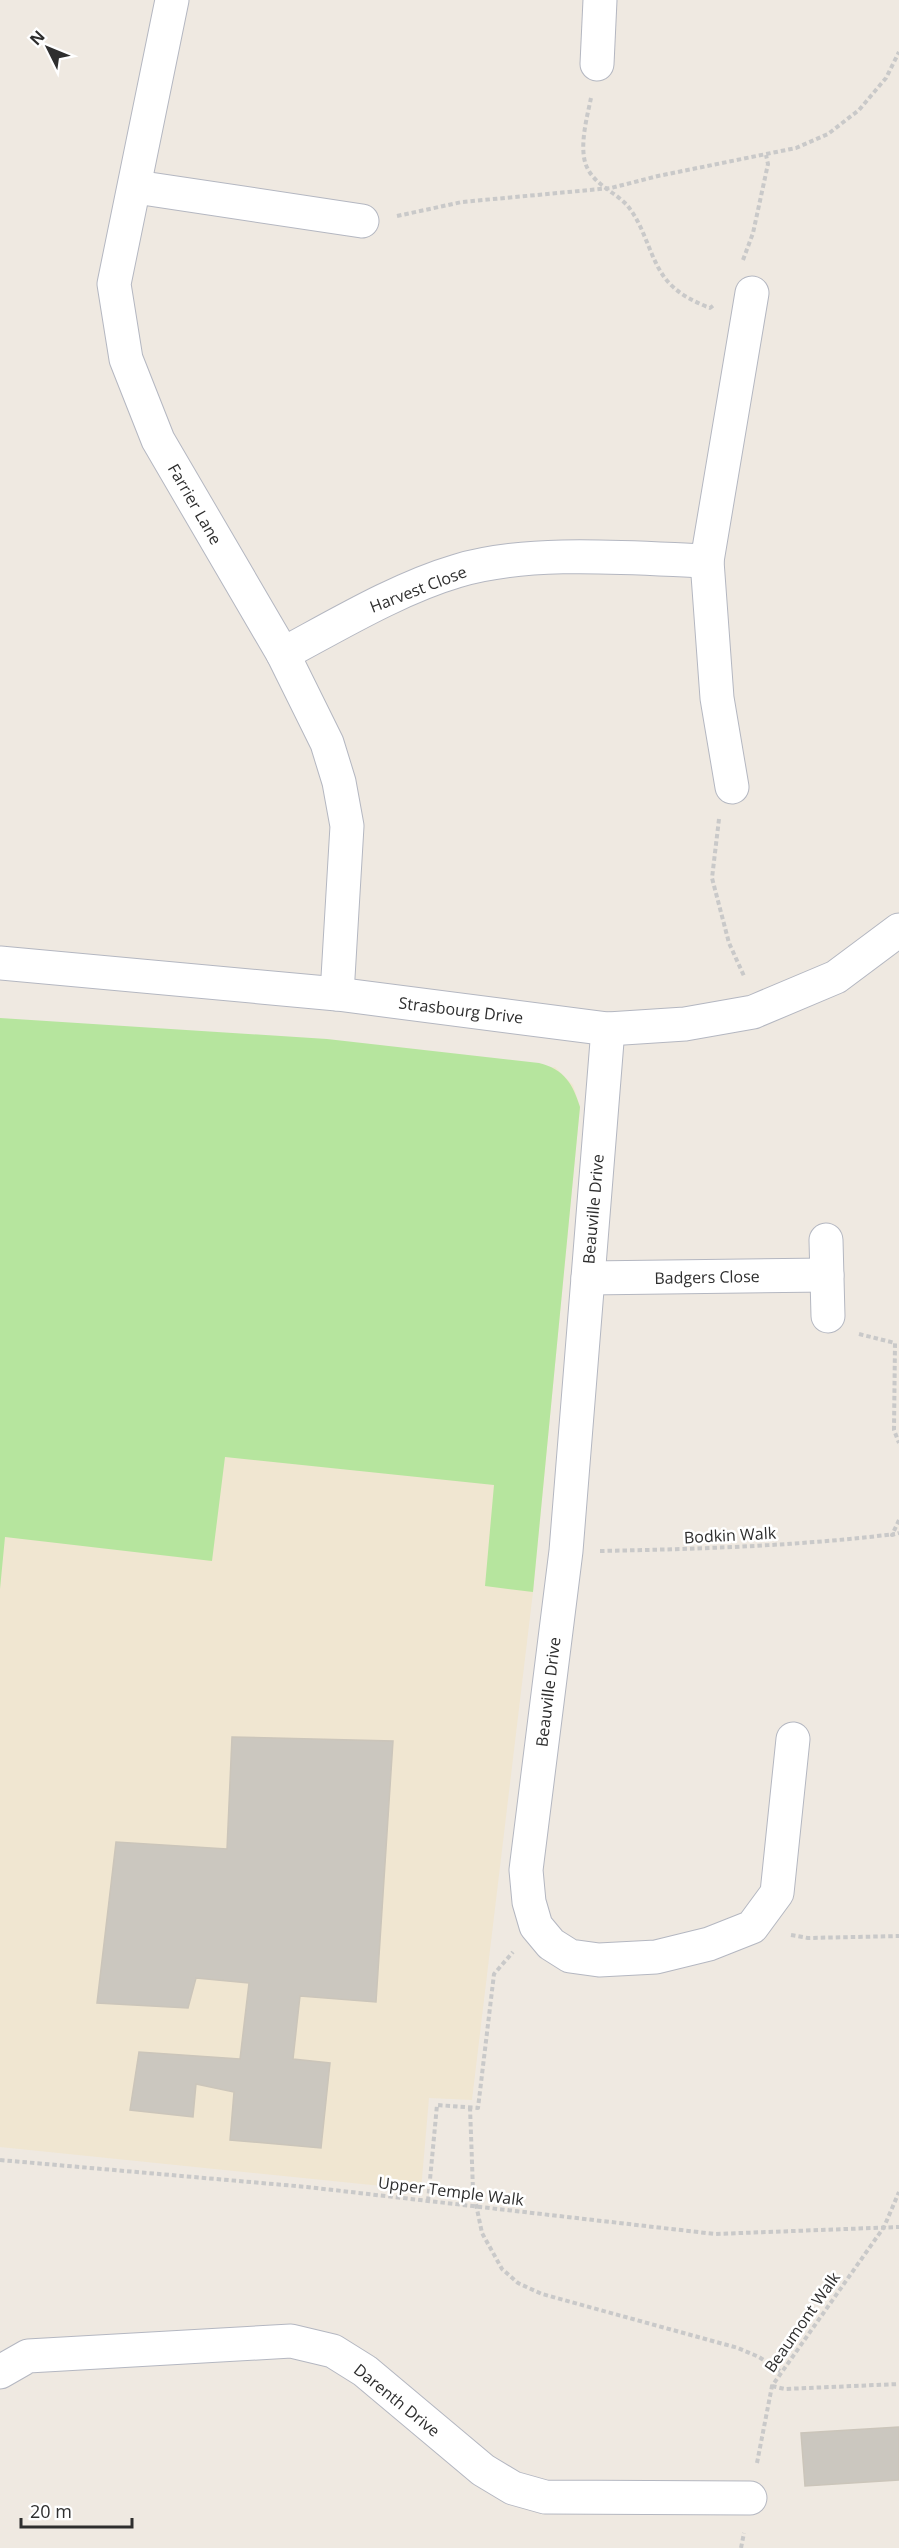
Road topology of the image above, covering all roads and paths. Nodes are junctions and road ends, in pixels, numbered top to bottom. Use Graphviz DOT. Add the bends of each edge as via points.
graph roads {
  1 [pos="172,0"];
  2 [pos="600,0"];
  3 [pos="899,52"];
  4 [pos="597,64"];
  5 [pos="766,155"];
  6 [pos="136,187"];
  7 [pos="604,188"];
  8 [pos="362,221"];
  9 [pos="746,281"];
  10 [pos="719,303"];
  11 [pos="707,561"];
  12 [pos="283,654"];
  13 [pos="732,787"];
  14 [pos="899,930"];
  15 [pos="0,963"];
  16 [pos="337,994"];
  17 [pos="753,1012"];
  18 [pos="608,1029"];
  19 [pos="825,1240"];
  20 [pos="827,1275"];
  21 [pos="588,1278"];
  22 [pos="828,1316"];
  23 [pos="899,1443"];
  24 [pos="899,1520"];
  25 [pos="895,1534"];
  26 [pos="899,1540"];
  27 [pos="566,1551"];
  28 [pos="793,1739"];
  29 [pos="536,1926"];
  30 [pos="752,1927"];
  31 [pos="899,1936"];
  32 [pos="470,2107"];
  33 [pos="0,2160"];
  34 [pos="899,2192"];
  35 [pos="428,2201"];
  36 [pos="478,2206"];
  37 [pos="884,2227"];
  38 [pos="899,2227"];
  39 [pos="780,2371"];
  40 [pos="0,2372"];
  41 [pos="899,2384"];
  42 [pos="772,2385"];
  43 [pos="750,2498"];
  44 [pos="741,2548"];
  1 -- 6 [label="street, Farrier Lane"];
  2 -- 4 [label="street"];
  3 -- 5 [label="path" via="886,78 859,110 828,134"];
  4 -- 7 [label="path" via="584,142 585,162"];
  5 -- 7 [label="path"];
  5 -- 9 [label="path" via="768,164"];
  6 -- 8 [label="street"];
  6 -- 12 [label="street, Farrier Lane" via="114,284 126,359 158,440"];
  7 -- 8 [label="path" via="462,202"];
  7 -- 10 [label="path" via="625,203 637,220 657,266 670,284 690,300 710,308"];
  9 -- 11 [label="street"];
  11 -- 12 [label="street, Harvest Close" via="515,560 456,571 368,608"];
  11 -- 13 [label="street" via="717,698"];
  12 -- 16 [label="street, Farrier Lane" via="327,743 347,826"];
  13 -- 17 [label="path" via="722,799 712,878 729,943 747,981"];
  14 -- 17 [label="street, Strasbourg Drive" via="836,977"];
  15 -- 16 [label="street, Strasbourg Drive"];
  16 -- 18 [label="street, Strasbourg Drive"];
  17 -- 18 [label="street, Strasbourg Drive" via="685,1024"];
  18 -- 21 [label="street, Beauville Drive"];
  19 -- 20 [label="street"];
  20 -- 21 [label="street, Badgers Close"];
  20 -- 22 [label="street"];
  21 -- 27 [label="street, Beauville Drive"];
  22 -- 23 [label="path" via="844,1331 895,1343 894,1430"];
  24 -- 25 [label="path"];
  25 -- 26 [label="path"];
  25 -- 27 [label="path, Bodkin Walk" via="711,1549"];
  27 -- 29 [label="street, Beauville Drive" via="526,1870"];
  28 -- 30 [label="street" via="777,1893"];
  29 -- 30 [label="street, Beauville Drive" via="551,1944 570,1956 599,1960 656,1957 709,1944"];
  29 -- 32 [label="path" via="494,1974 478,2108"];
  30 -- 31 [label="path" via="808,1938"];
  32 -- 35 [label="path" via="437,2105"];
  32 -- 36 [label="path" via="473,2190"];
  33 -- 35 [label="path, Upper Temple Walk"];
  34 -- 37 [label="path, Beaumont Walk"];
  35 -- 36 [label="path, Upper Temple Walk"];
  36 -- 37 [label="path, Upper Temple Walk" via="715,2234"];
  36 -- 39 [label="path" via="482,2233 491,2253 518,2283 592,2309 738,2348"];
  37 -- 38 [label="path, Upper Temple Walk"];
  37 -- 39 [label="path, Beaumont Walk"];
  39 -- 42 [label="path, Beaumont Walk"];
  40 -- 43 [label="street, Darenth Drive" via="28,2355 291,2341 333,2351 365,2371 483,2470 513,2488 545,2497"];
  41 -- 42 [label="path" via="785,2389"];
  42 -- 43 [label="path, Beaumont Walk"];
  43 -- 44 [label="path, Beaumont Walk"];
}
